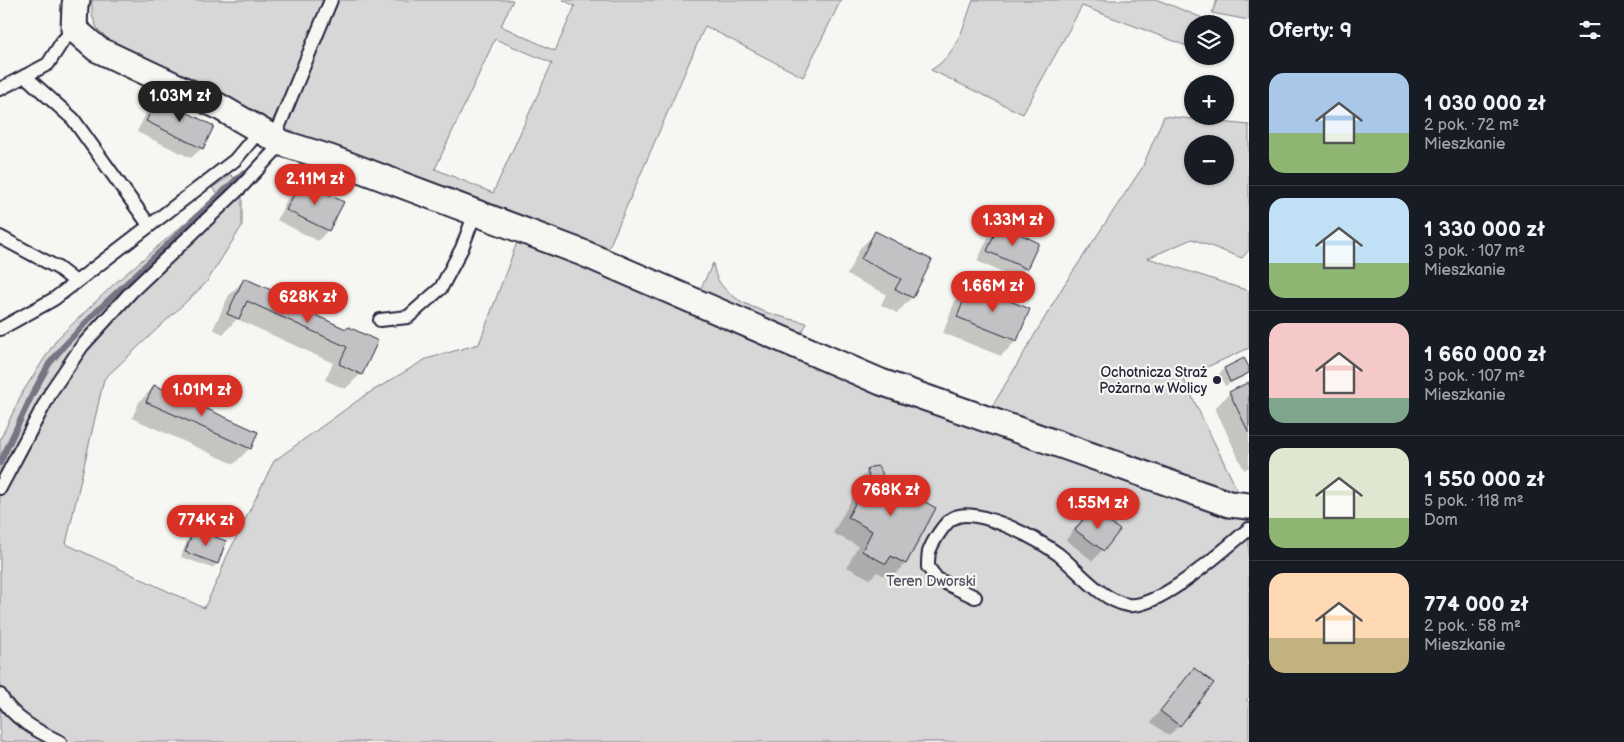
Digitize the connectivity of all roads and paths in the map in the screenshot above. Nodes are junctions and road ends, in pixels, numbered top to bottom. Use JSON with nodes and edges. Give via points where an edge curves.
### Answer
{"nodes":[{"id":1,"x":77,"y":0,"type":"edge"},
{"id":2,"x":331,"y":0,"type":"edge"},
{"id":3,"x":74,"y":29,"type":"junction"},
{"id":4,"x":25,"y":76,"type":"junction"},
{"id":5,"x":0,"y":89,"type":"edge"},
{"id":6,"x":272,"y":137,"type":"junction"},
{"id":7,"x":475,"y":212,"type":"junction"},
{"id":8,"x":149,"y":226,"type":"junction"},
{"id":9,"x":0,"y":237,"type":"edge"},
{"id":10,"x":76,"y":282,"type":"junction"},
{"id":11,"x":380,"y":320,"type":"dead end"},
{"id":12,"x":0,"y":329,"type":"edge"},
{"id":13,"x":0,"y":488,"type":"edge"},
{"id":14,"x":1249,"y":506,"type":"edge"},
{"id":15,"x":1249,"y":529,"type":"edge"},
{"id":16,"x":975,"y":597,"type":"dead end"},
{"id":17,"x":0,"y":695,"type":"edge"},
{"id":18,"x":60,"y":742,"type":"edge"}],
"edges":[{"from":1,"to":3,"type":"street"},
{"from":2,"to":6,"type":"lane"},
{"from":3,"to":4,"type":"lane","via":[[48,64]]},
{"from":3,"to":6,"type":"street","via":[[97,49],[218,106]]},
{"from":4,"to":5,"type":"lane"},
{"from":4,"to":8,"type":"lane","via":[[73,120]]},
{"from":6,"to":7,"type":"street"},
{"from":6,"to":8,"type":"lane","via":[[235,160]]},
{"from":6,"to":13,"type":"lane","via":[[242,186],[131,292],[82,346],[52,390]]},
{"from":7,"to":11,"type":"lane","via":[[462,248],[441,288],[408,317]]},
{"from":7,"to":14,"type":"street","via":[[583,253],[881,382],[1229,504]]},
{"from":8,"to":10,"type":"lane"},
{"from":9,"to":10,"type":"lane","via":[[58,268]]},
{"from":10,"to":12,"type":"lane","via":[[54,299]]},
{"from":15,"to":16,"type":"lane","via":[[1173,589],[1144,603],[1129,605],[1101,592],[1057,553],[1036,540],[993,519],[953,517],[929,552],[928,567],[937,579]]},
{"from":17,"to":18,"type":"lane","via":[[5,705],[31,727]]}]}
